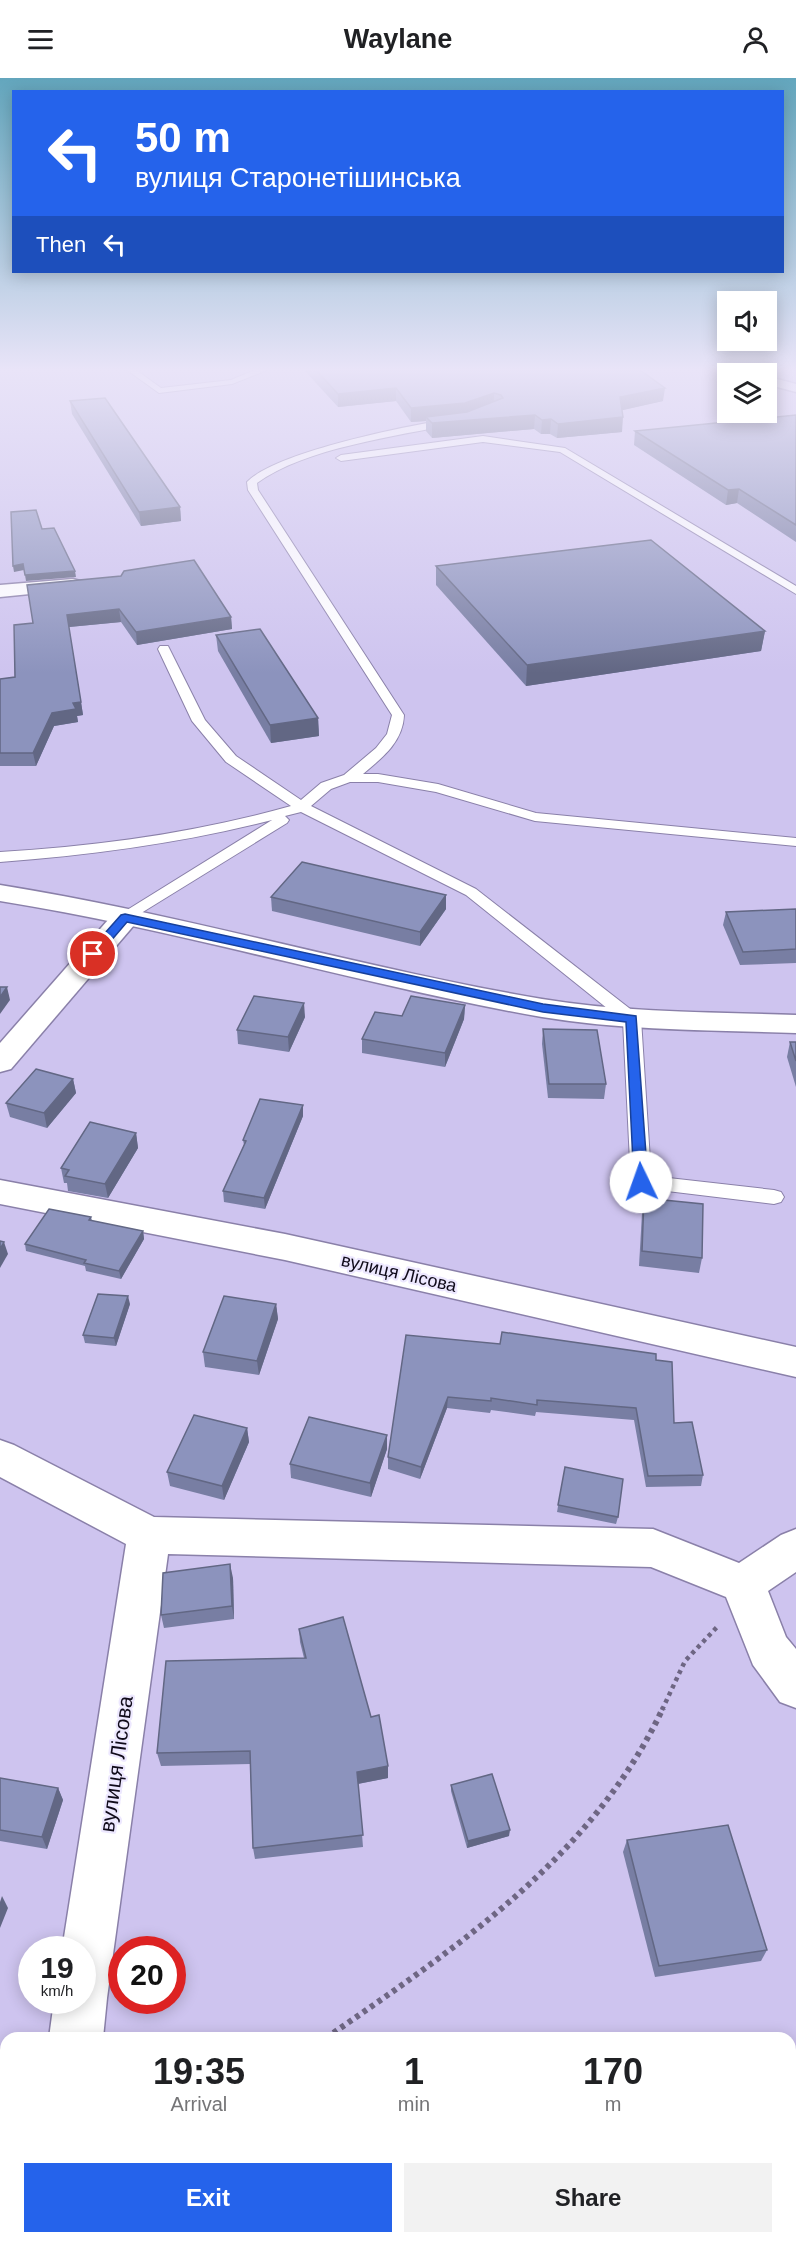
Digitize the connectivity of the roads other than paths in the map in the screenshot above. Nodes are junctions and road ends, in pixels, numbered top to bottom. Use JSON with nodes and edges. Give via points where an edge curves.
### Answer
{"nodes":[{"id":1,"x":266,"y":471,"type":"edge"},
{"id":2,"x":597,"y":471,"type":"edge"},
{"id":3,"x":92,"y":584,"type":"edge"},
{"id":4,"x":0,"y":591,"type":"edge"},
{"id":5,"x":796,"y":591,"type":"edge"},
{"id":6,"x":164,"y":649,"type":"dead end"},
{"id":7,"x":349,"y":778,"type":"junction"},
{"id":8,"x":302,"y":807,"type":"junction"},
{"id":9,"x":796,"y":842,"type":"edge"},
{"id":10,"x":0,"y":857,"type":"edge"},
{"id":11,"x":0,"y":893,"type":"edge"},
{"id":12,"x":125,"y":918,"type":"junction"},
{"id":13,"x":632,"y":1019,"type":"junction"},
{"id":14,"x":796,"y":1024,"type":"edge"},
{"id":15,"x":0,"y":1062,"type":"edge"},
{"id":16,"x":0,"y":1192,"type":"edge"},
{"id":17,"x":774,"y":1197,"type":"dead end"},
{"id":18,"x":796,"y":1362,"type":"edge"},
{"id":19,"x":0,"y":1457,"type":"edge"},
{"id":20,"x":148,"y":1535,"type":"junction"},
{"id":21,"x":796,"y":1548,"type":"edge"},
{"id":22,"x":743,"y":1584,"type":"junction"},
{"id":23,"x":796,"y":1686,"type":"edge"},
{"id":24,"x":90,"y":1936,"type":"edge"},
{"id":25,"x":79,"y":2014,"type":"edge"},
{"id":26,"x":77,"y":2032,"type":"edge"}],
"edges":[{"from":1,"to":7,"type":"lane","via":[[255,478],[253,490],[398,715],[397,728],[388,743]]},
{"from":2,"to":5,"type":"lane"},
{"from":3,"to":4,"type":"street"},
{"from":6,"to":8,"type":"lane","via":[[199,721],[231,759]]},
{"from":7,"to":8,"type":"lane","via":[[326,786]]},
{"from":7,"to":9,"type":"lane","via":[[428,786],[535,817]]},
{"from":8,"to":10,"type":"lane","via":[[230,827],[161,840]]},
{"from":8,"to":12,"type":"lane"},
{"from":8,"to":13,"type":"lane","via":[[471,892]]},
{"from":11,"to":12,"type":"street"},
{"from":12,"to":13,"type":"street","via":[[543,1008]]},
{"from":12,"to":15,"type":"street"},
{"from":13,"to":14,"type":"street"},
{"from":13,"to":17,"type":"lane","via":[[641,1182]]},
{"from":16,"to":18,"type":"street","name":"вулиця Лісова","via":[[285,1247]]},
{"from":19,"to":20,"type":"street"},
{"from":20,"to":22,"type":"street","via":[[653,1548]]},
{"from":20,"to":24,"type":"street","name":"вулиця Лісова"},
{"from":21,"to":22,"type":"street"},
{"from":22,"to":23,"type":"street","via":[[769,1650]]},
{"from":25,"to":26,"type":"street"}]}
